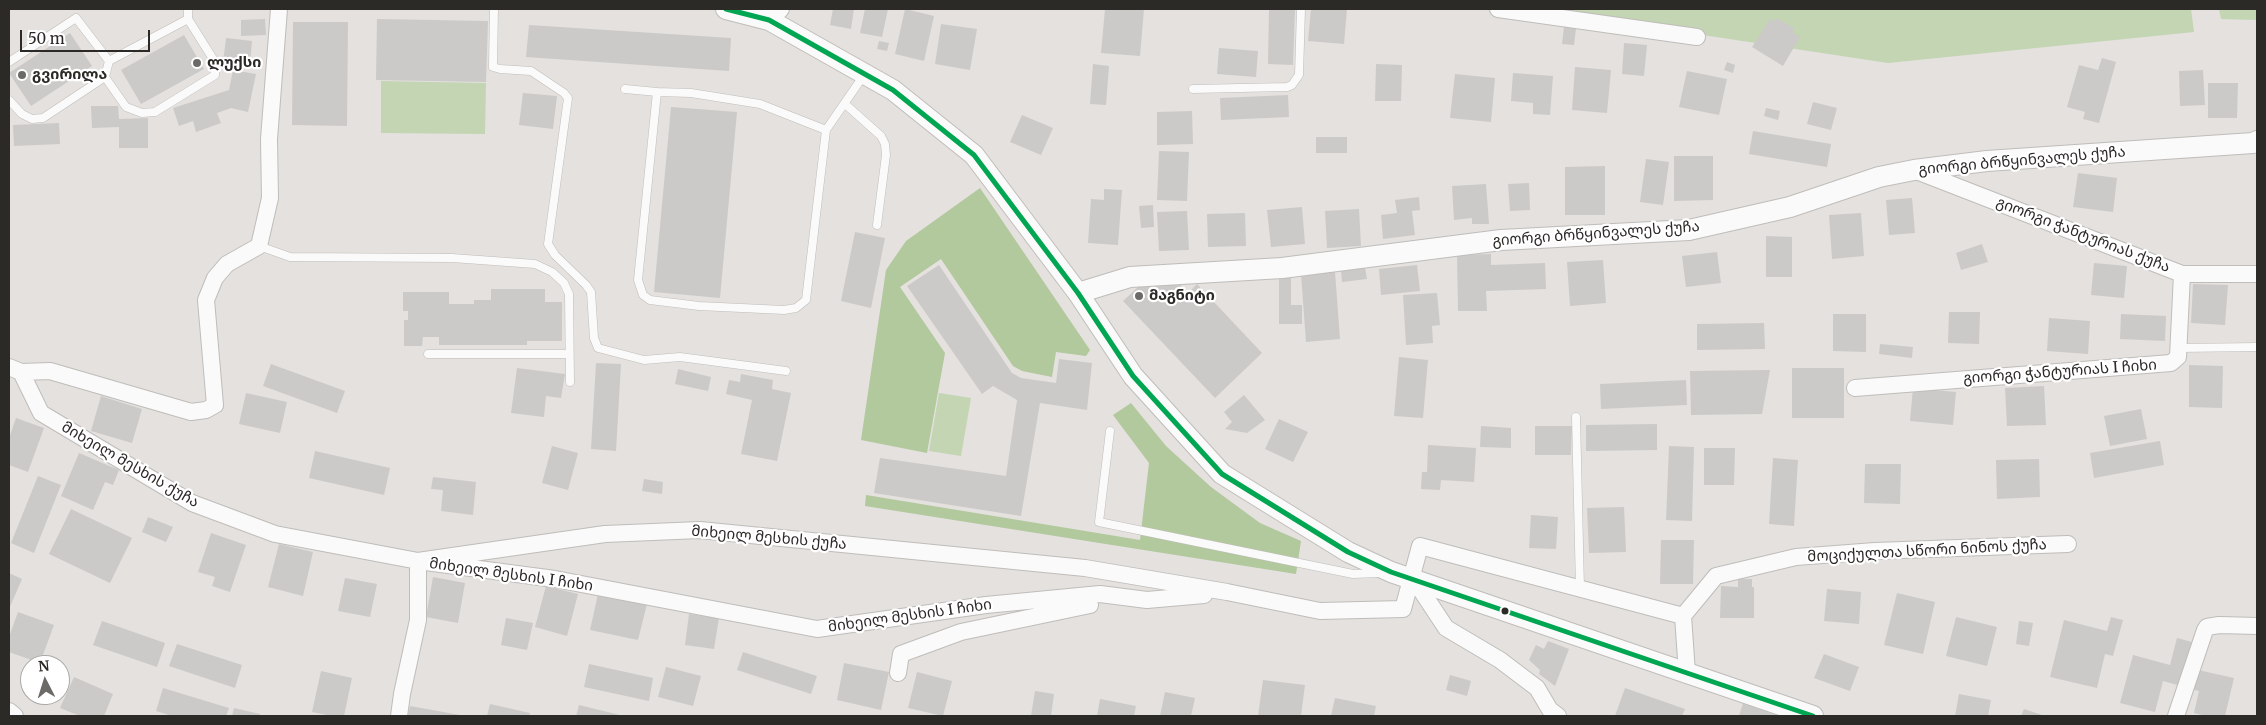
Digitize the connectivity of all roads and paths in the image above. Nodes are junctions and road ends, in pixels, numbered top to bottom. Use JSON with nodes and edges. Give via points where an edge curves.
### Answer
{"nodes":[{"id":1,"x":76,"y":9,"type":"edge"},
{"id":2,"x":188,"y":9,"type":"edge"},
{"id":3,"x":279,"y":9,"type":"edge"},
{"id":4,"x":494,"y":9,"type":"edge"},
{"id":5,"x":726,"y":9,"type":"edge"},
{"id":6,"x":1301,"y":9,"type":"edge"},
{"id":7,"x":1498,"y":9,"type":"edge"},
{"id":8,"x":775,"y":14,"type":"edge"},
{"id":9,"x":76,"y":18,"type":"junction"},
{"id":10,"x":188,"y":19,"type":"junction"},
{"id":11,"x":1697,"y":37,"type":"dead end"},
{"id":12,"x":109,"y":61,"type":"junction"},
{"id":13,"x":9,"y":62,"type":"edge"},
{"id":14,"x":864,"y":74,"type":"junction"},
{"id":15,"x":105,"y":77,"type":"junction"},
{"id":16,"x":625,"y":88,"type":"dead end"},
{"id":17,"x":1193,"y":89,"type":"dead end"},
{"id":18,"x":657,"y":92,"type":"junction"},
{"id":19,"x":9,"y":100,"type":"edge"},
{"id":20,"x":845,"y":104,"type":"junction"},
{"id":21,"x":826,"y":130,"type":"junction"},
{"id":22,"x":2257,"y":141,"type":"edge"},
{"id":23,"x":1914,"y":170,"type":"junction"},
{"id":24,"x":877,"y":225,"type":"dead end"},
{"id":25,"x":259,"y":246,"type":"junction"},
{"id":26,"x":2182,"y":274,"type":"junction"},
{"id":27,"x":2257,"y":274,"type":"edge"},
{"id":28,"x":1078,"y":293,"type":"junction"},
{"id":29,"x":2257,"y":347,"type":"edge"},
{"id":30,"x":2178,"y":348,"type":"junction"},
{"id":31,"x":428,"y":354,"type":"dead end"},
{"id":32,"x":569,"y":354,"type":"junction"},
{"id":33,"x":15,"y":370,"type":"edge"},
{"id":34,"x":786,"y":372,"type":"dead end"},
{"id":35,"x":570,"y":382,"type":"dead end"},
{"id":36,"x":1855,"y":388,"type":"dead end"},
{"id":37,"x":1576,"y":417,"type":"dead end"},
{"id":38,"x":1110,"y":431,"type":"dead end"},
{"id":39,"x":2068,"y":544,"type":"dead end"},
{"id":40,"x":418,"y":561,"type":"junction"},
{"id":41,"x":1391,"y":572,"type":"junction"},
{"id":42,"x":1412,"y":578,"type":"junction"},
{"id":43,"x":1580,"y":590,"type":"junction"},
{"id":44,"x":1227,"y":592,"type":"junction"},
{"id":45,"x":1146,"y":600,"type":"junction"},
{"id":46,"x":1683,"y":616,"type":"junction"},
{"id":47,"x":2257,"y":626,"type":"edge"},
{"id":48,"x":898,"y":673,"type":"dead end"},
{"id":49,"x":1687,"y":673,"type":"junction"},
{"id":50,"x":9,"y":711,"type":"edge"},
{"id":51,"x":15,"y":716,"type":"edge"},
{"id":52,"x":399,"y":716,"type":"edge"},
{"id":53,"x":1558,"y":716,"type":"edge"},
{"id":54,"x":1813,"y":716,"type":"edge"},
{"id":55,"x":2176,"y":716,"type":"edge"}],
"edges":[{"from":1,"to":9,"type":"lane"},
{"from":2,"to":10,"type":"lane"},
{"from":3,"to":25,"type":"street","via":[[269,139],[270,198]]},
{"from":4,"to":34,"type":"lane","via":[[493,66],[531,70],[568,98],[548,244],[555,256],[591,292],[594,338],[598,348],[644,360],[680,357]]},
{"from":5,"to":8,"type":"street"},
{"from":6,"to":17,"type":"lane","via":[[1299,75],[1292,85]]},
{"from":7,"to":11,"type":"street"},
{"from":8,"to":14,"type":"street"},
{"from":9,"to":12,"type":"lane"},
{"from":9,"to":13,"type":"lane"},
{"from":10,"to":12,"type":"lane"},
{"from":10,"to":15,"type":"lane","via":[[215,62],[215,76],[155,112],[142,113],[126,107]]},
{"from":12,"to":15,"type":"lane"},
{"from":14,"to":20,"type":"lane"},
{"from":14,"to":28,"type":"street","via":[[893,90],[974,155]]},
{"from":15,"to":19,"type":"lane","via":[[43,118],[32,119],[22,114]]},
{"from":16,"to":18,"type":"lane"},
{"from":18,"to":21,"type":"lane","via":[[691,93],[760,104]]},
{"from":18,"to":21,"type":"lane","via":[[638,280],[643,295],[650,300],[784,310],[796,308],[806,300]]},
{"from":20,"to":21,"type":"lane"},
{"from":20,"to":24,"type":"lane","via":[[881,136],[885,144]]},
{"from":22,"to":23,"type":"street","name":"გიორგი ბრწყინვალეს ქუჩა","via":[[1987,161]]},
{"from":23,"to":26,"type":"street","name":"გიორგი ჭანტურიას ქუჩა"},
{"from":23,"to":28,"type":"street","name":"გიორგი ბრწყინვალეს ქუჩა","via":[[1790,207],[1689,230],[1501,240],[1282,268],[1130,277]]},
{"from":25,"to":32,"type":"lane","via":[[290,257],[452,258],[535,264],[552,272],[564,283],[569,294]]},
{"from":25,"to":33,"type":"street","via":[[227,264],[215,278],[206,300],[215,404],[206,410],[191,412],[50,371]]},
{"from":26,"to":27,"type":"street","name":"გიორგი ჭანტურიას ქუჩა"},
{"from":26,"to":30,"type":"street"},
{"from":28,"to":41,"type":"street","via":[[1133,376],[1222,474],[1348,552]]},
{"from":29,"to":30,"type":"lane"},
{"from":30,"to":36,"type":"street","name":"გიორგი ჭანტურიას I ჩიხი","via":[[2178,357],[2171,364]]},
{"from":31,"to":32,"type":"lane"},
{"from":32,"to":35,"type":"lane"},
{"from":33,"to":40,"type":"street","name":"მიხეილ მესხის ქუჩა","via":[[41,413],[192,503],[275,534]]},
{"from":37,"to":43,"type":"lane"},
{"from":38,"to":41,"type":"lane","via":[[1100,522],[1353,574]]},
{"from":39,"to":46,"type":"street","name":"მოციქულთა სწორი ნინოს ქუჩა","via":[[1875,550],[1796,558],[1716,576]]},
{"from":40,"to":44,"type":"street","name":"მიხეილ მესხის ქუჩა","via":[[605,534],[700,530],[1084,568]]},
{"from":40,"to":45,"type":"street","name":"მიხეილ მესხის I ჩიხი","via":[[555,579],[817,629],[986,605],[1100,594]]},
{"from":40,"to":52,"type":"street","via":[[418,620]]},
{"from":41,"to":42,"type":"street"},
{"from":42,"to":43,"type":"street","via":[[1420,546]]},
{"from":42,"to":44,"type":"street","name":"მიხეილ მესხის ქუჩა","via":[[1403,609],[1320,611]]},
{"from":42,"to":49,"type":"street"},
{"from":42,"to":53,"type":"street","via":[[1446,628],[1500,660],[1537,688],[1550,710]]},
{"from":43,"to":46,"type":"street"},
{"from":44,"to":45,"type":"street","name":"მიხეილ მესხის I ჩიხი"},
{"from":45,"to":48,"type":"street","via":[[1078,606],[961,632],[901,654]]},
{"from":46,"to":49,"type":"street"},
{"from":47,"to":55,"type":"street","via":[[2219,625],[2205,630]]},
{"from":49,"to":54,"type":"street"},
{"from":50,"to":51,"type":"street"}]}
